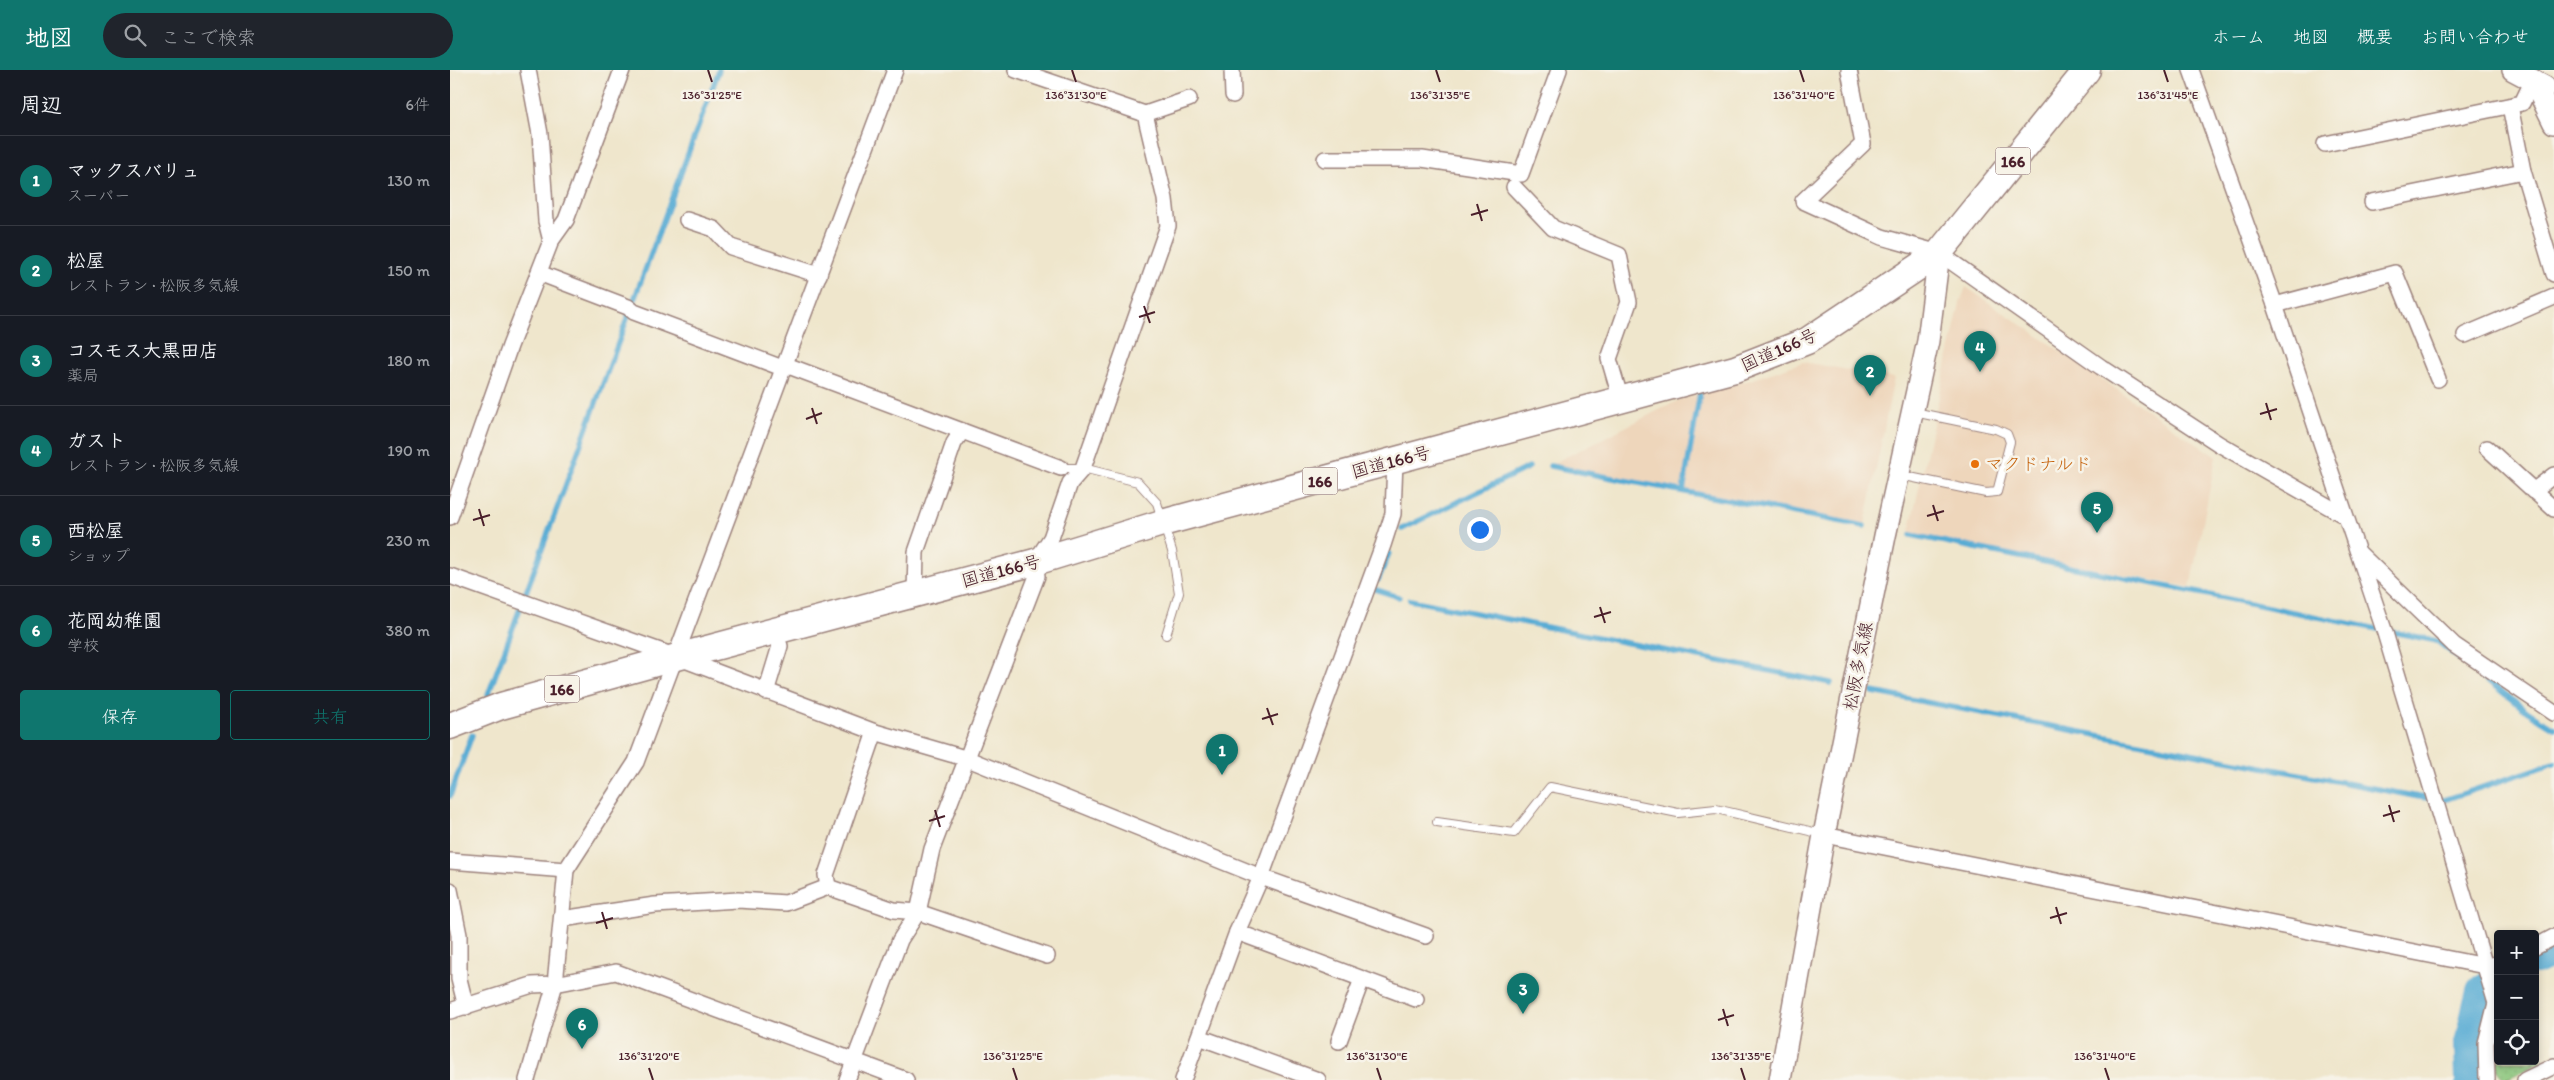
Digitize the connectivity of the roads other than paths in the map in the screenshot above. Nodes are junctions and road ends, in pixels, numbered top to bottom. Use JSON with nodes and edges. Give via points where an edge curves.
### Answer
{"nodes":[{"id":1,"x":528,"y":70,"type":"edge"},
{"id":2,"x":622,"y":70,"type":"edge"},
{"id":3,"x":895,"y":70,"type":"edge"},
{"id":4,"x":1016,"y":70,"type":"edge"},
{"id":5,"x":1232,"y":70,"type":"edge"},
{"id":6,"x":1558,"y":70,"type":"edge"},
{"id":7,"x":1849,"y":70,"type":"edge"},
{"id":8,"x":2086,"y":70,"type":"edge"},
{"id":9,"x":2191,"y":70,"type":"edge"},
{"id":10,"x":2513,"y":70,"type":"edge"},
{"id":11,"x":2530,"y":75,"type":"edge"},
{"id":12,"x":2554,"y":91,"type":"edge"},
{"id":13,"x":1233,"y":95,"type":"dead end"},
{"id":14,"x":1189,"y":99,"type":"dead end"},
{"id":15,"x":2510,"y":106,"type":"junction"},
{"id":16,"x":1145,"y":114,"type":"junction"},
{"id":17,"x":2554,"y":123,"type":"edge"},
{"id":18,"x":2325,"y":144,"type":"dead end"},
{"id":19,"x":1325,"y":159,"type":"dead end"},
{"id":20,"x":2523,"y":171,"type":"junction"},
{"id":21,"x":1514,"y":187,"type":"dead end"},
{"id":22,"x":2372,"y":202,"type":"dead end"},
{"id":23,"x":687,"y":220,"type":"dead end"},
{"id":24,"x":551,"y":241,"type":"junction"},
{"id":25,"x":1939,"y":253,"type":"junction"},
{"id":26,"x":539,"y":273,"type":"junction"},
{"id":27,"x":2554,"y":274,"type":"edge"},
{"id":28,"x":819,"y":275,"type":"junction"},
{"id":29,"x":2554,"y":297,"type":"edge"},
{"id":30,"x":2275,"y":305,"type":"junction"},
{"id":31,"x":2465,"y":335,"type":"dead end"},
{"id":32,"x":785,"y":367,"type":"junction"},
{"id":33,"x":2438,"y":379,"type":"dead end"},
{"id":34,"x":1621,"y":400,"type":"junction"},
{"id":35,"x":1912,"y":412,"type":"junction"},
{"id":36,"x":962,"y":431,"type":"junction"},
{"id":37,"x":2487,"y":448,"type":"dead end"},
{"id":38,"x":1395,"y":461,"type":"junction"},
{"id":39,"x":1061,"y":468,"type":"joint"},
{"id":40,"x":1083,"y":468,"type":"junction"},
{"id":41,"x":1898,"y":474,"type":"junction"},
{"id":42,"x":2554,"y":475,"type":"edge"},
{"id":43,"x":2533,"y":492,"type":"junction"},
{"id":44,"x":2554,"y":509,"type":"edge"},
{"id":45,"x":2345,"y":516,"type":"junction"},
{"id":46,"x":450,"y":517,"type":"edge"},
{"id":47,"x":1162,"y":523,"type":"junction"},
{"id":48,"x":2357,"y":550,"type":"junction"},
{"id":49,"x":1035,"y":562,"type":"junction"},
{"id":50,"x":450,"y":576,"type":"edge"},
{"id":51,"x":915,"y":594,"type":"junction"},
{"id":52,"x":775,"y":631,"type":"junction"},
{"id":53,"x":1166,"y":635,"type":"dead end"},
{"id":54,"x":677,"y":657,"type":"junction"},
{"id":55,"x":766,"y":692,"type":"junction"},
{"id":56,"x":2554,"y":713,"type":"edge"},
{"id":57,"x":450,"y":726,"type":"edge"},
{"id":58,"x":875,"y":732,"type":"junction"},
{"id":59,"x":968,"y":759,"type":"junction"},
{"id":60,"x":1437,"y":822,"type":"dead end"},
{"id":61,"x":1824,"y":835,"type":"junction"},
{"id":62,"x":450,"y":861,"type":"edge"},
{"id":63,"x":566,"y":870,"type":"junction"},
{"id":64,"x":1262,"y":877,"type":"junction"},
{"id":65,"x":828,"y":887,"type":"junction"},
{"id":66,"x":450,"y":890,"type":"edge"},
{"id":67,"x":918,"y":912,"type":"junction"},
{"id":68,"x":562,"y":919,"type":"junction"},
{"id":69,"x":1237,"y":932,"type":"junction"},
{"id":70,"x":1426,"y":936,"type":"dead end"},
{"id":71,"x":2554,"y":937,"type":"edge"},
{"id":72,"x":2539,"y":944,"type":"edge"},
{"id":73,"x":1047,"y":956,"type":"dead end"},
{"id":74,"x":2489,"y":966,"type":"edge"},
{"id":75,"x":1362,"y":979,"type":"junction"},
{"id":76,"x":555,"y":984,"type":"junction"},
{"id":77,"x":1416,"y":999,"type":"dead end"},
{"id":78,"x":466,"y":1007,"type":"junction"},
{"id":79,"x":450,"y":1011,"type":"edge"},
{"id":80,"x":1199,"y":1037,"type":"junction"},
{"id":81,"x":1339,"y":1041,"type":"dead end"},
{"id":82,"x":854,"y":1061,"type":"junction"},
{"id":83,"x":2554,"y":1066,"type":"edge"},
{"id":84,"x":527,"y":1080,"type":"edge"},
{"id":85,"x":846,"y":1080,"type":"edge"},
{"id":86,"x":906,"y":1080,"type":"edge"},
{"id":87,"x":1183,"y":1080,"type":"edge"},
{"id":88,"x":1318,"y":1080,"type":"edge"},
{"id":89,"x":1780,"y":1080,"type":"edge"},
{"id":90,"x":2487,"y":1080,"type":"edge"},
{"id":91,"x":2525,"y":1080,"type":"edge"}],
"edges":[{"from":1,"to":24,"type":"street","via":[[540,134],[546,221]]},
{"from":2,"to":24,"type":"street","via":[[566,220]]},
{"from":3,"to":28,"type":"street"},
{"from":4,"to":16,"type":"street"},
{"from":5,"to":13,"type":"street"},
{"from":6,"to":19,"type":"street","via":[[1521,174],[1422,159]]},
{"from":7,"to":25,"type":"street","via":[[1864,144],[1803,201],[1882,237]]},
{"from":8,"to":25,"type":"highway","name":"国道166号","number":"166"},
{"from":9,"to":30,"type":"street"},
{"from":10,"to":11,"type":"main road"},
{"from":11,"to":12,"type":"main road"},
{"from":11,"to":15,"type":"street","via":[[2522,103]]},
{"from":11,"to":17,"type":"main road"},
{"from":14,"to":16,"type":"street"},
{"from":15,"to":18,"type":"street"},
{"from":15,"to":20,"type":"street"},
{"from":16,"to":40,"type":"street","via":[[1168,226]]},
{"from":20,"to":22,"type":"street"},
{"from":20,"to":27,"type":"street"},
{"from":21,"to":34,"type":"street","via":[[1553,228],[1618,255],[1629,302],[1609,359]]},
{"from":23,"to":28,"type":"street","via":[[714,229],[731,247]]},
{"from":24,"to":26,"type":"street"},
{"from":25,"to":34,"type":"highway","name":"国道166号","number":"166","via":[[1807,342],[1735,369]]},
{"from":25,"to":35,"type":"main road","name":"松阪多気線","via":[[1928,341]]},
{"from":25,"to":45,"type":"street","via":[[2101,367],[2219,444]]},
{"from":26,"to":32,"type":"street"},
{"from":26,"to":46,"type":"street"},
{"from":28,"to":32,"type":"street"},
{"from":29,"to":31,"type":"street"},
{"from":30,"to":33,"type":"street","via":[[2395,273]]},
{"from":30,"to":45,"type":"street"},
{"from":32,"to":36,"type":"street"},
{"from":32,"to":54,"type":"street"},
{"from":34,"to":38,"type":"highway","name":"国道166号","number":"166"},
{"from":35,"to":41,"type":"main road","name":"松阪多気線"},
{"from":35,"to":41,"type":"lane","via":[[1996,429],[2007,434],[2010,442],[1997,492],[1986,493]]},
{"from":36,"to":39,"type":"street"},
{"from":36,"to":51,"type":"street","via":[[954,443],[916,552]]},
{"from":37,"to":43,"type":"street"},
{"from":38,"to":47,"type":"highway","name":"国道166号","number":"166"},
{"from":38,"to":64,"type":"street","via":[[1393,514]]},
{"from":39,"to":40,"type":"lane"},
{"from":40,"to":47,"type":"lane","via":[[1138,482],[1157,503]]},
{"from":40,"to":49,"type":"street","via":[[1070,484],[1051,538]]},
{"from":41,"to":61,"type":"main road","name":"松阪多気線"},
{"from":42,"to":43,"type":"street"},
{"from":43,"to":44,"type":"street"},
{"from":45,"to":48,"type":"street"},
{"from":47,"to":49,"type":"highway","name":"国道166号","number":"166"},
{"from":47,"to":53,"type":"lane","via":[[1172,551],[1179,593]]},
{"from":48,"to":56,"type":"street","via":[[2454,645]]},
{"from":48,"to":74,"type":"street"},
{"from":49,"to":51,"type":"highway","name":"国道166号","number":"166"},
{"from":49,"to":59,"type":"street","via":[[1037,576]]},
{"from":50,"to":54,"type":"street"},
{"from":51,"to":52,"type":"highway","name":"国道166号","number":"166"},
{"from":52,"to":54,"type":"highway","name":"国道166号","number":"166"},
{"from":52,"to":55,"type":"street","via":[[780,646]]},
{"from":54,"to":55,"type":"street"},
{"from":54,"to":57,"type":"highway","name":"国道166号","number":"166","via":[[501,706]]},
{"from":54,"to":63,"type":"street","via":[[636,762]]},
{"from":55,"to":58,"type":"street"},
{"from":58,"to":59,"type":"street"},
{"from":58,"to":65,"type":"street","via":[[826,875]]},
{"from":59,"to":64,"type":"street"},
{"from":59,"to":67,"type":"street","via":[[932,849]]},
{"from":60,"to":61,"type":"lane","via":[[1514,833],[1550,787],[1678,813],[1716,809]]},
{"from":61,"to":74,"type":"street"},
{"from":61,"to":89,"type":"main road","name":"松阪多気線"},
{"from":62,"to":63,"type":"street"},
{"from":63,"to":68,"type":"street"},
{"from":64,"to":69,"type":"street"},
{"from":64,"to":70,"type":"street"},
{"from":65,"to":67,"type":"street","via":[[894,910]]},
{"from":65,"to":68,"type":"street","via":[[786,903],[738,900],[655,905]]},
{"from":66,"to":78,"type":"street","via":[[459,935],[460,979]]},
{"from":67,"to":73,"type":"street"},
{"from":67,"to":82,"type":"street","via":[[900,940]]},
{"from":68,"to":76,"type":"street"},
{"from":69,"to":75,"type":"street"},
{"from":69,"to":80,"type":"street"},
{"from":71,"to":72,"type":"street"},
{"from":74,"to":90,"type":"street","via":[[2496,1003],[2486,1043]]},
{"from":75,"to":77,"type":"street"},
{"from":75,"to":81,"type":"street"},
{"from":76,"to":78,"type":"street","via":[[532,985]]},
{"from":76,"to":82,"type":"street","via":[[616,972]]},
{"from":76,"to":84,"type":"street"},
{"from":78,"to":79,"type":"street"},
{"from":80,"to":87,"type":"street"},
{"from":80,"to":88,"type":"street"},
{"from":82,"to":85,"type":"street"},
{"from":82,"to":86,"type":"street"},
{"from":83,"to":91,"type":"street"}]}
